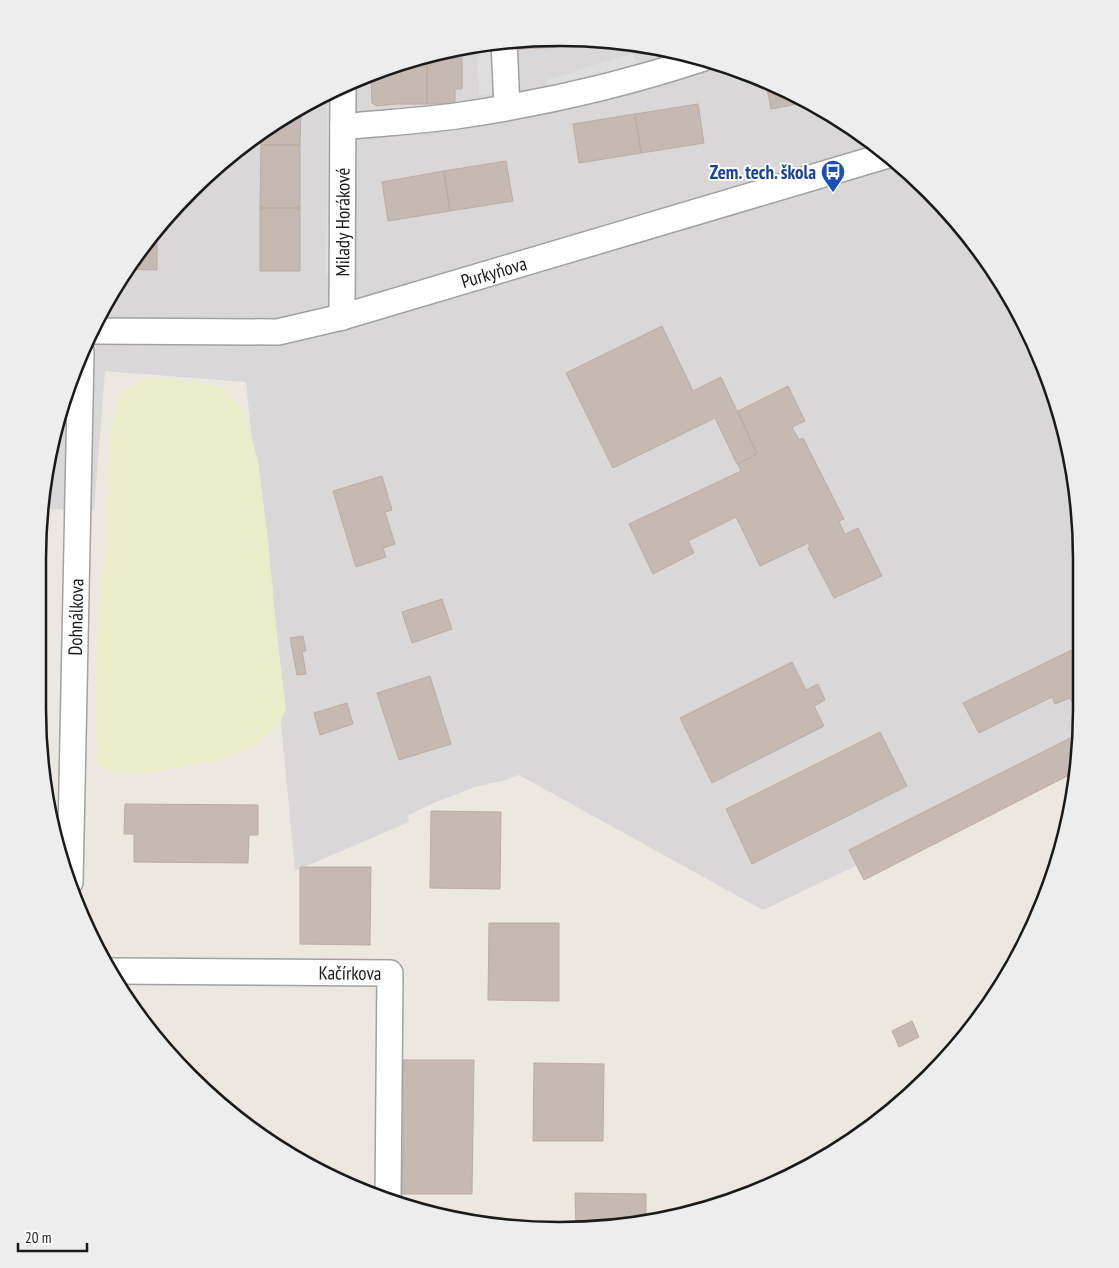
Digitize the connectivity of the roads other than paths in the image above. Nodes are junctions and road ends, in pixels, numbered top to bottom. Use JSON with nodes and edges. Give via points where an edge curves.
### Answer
{"nodes":[{"id":1,"x":504,"y":50,"type":"edge"},
{"id":2,"x":664,"y":60,"type":"edge"},
{"id":3,"x":343,"y":94,"type":"edge"},
{"id":4,"x":507,"y":107,"type":"junction"},
{"id":5,"x":343,"y":127,"type":"junction"},
{"id":6,"x":880,"y":158,"type":"edge"},
{"id":7,"x":342,"y":317,"type":"junction"},
{"id":8,"x":100,"y":330,"type":"edge"},
{"id":9,"x":81,"y":375,"type":"edge"},
{"id":10,"x":70,"y":864,"type":"edge"},
{"id":11,"x":119,"y":971,"type":"edge"},
{"id":12,"x":388,"y":1192,"type":"edge"}],
"edges":[{"from":1,"to":4,"type":"street"},
{"from":2,"to":4,"type":"street","via":[[549,100]]},
{"from":3,"to":5,"type":"street","name":"Milady Horákové"},
{"from":4,"to":5,"type":"street","via":[[456,116]]},
{"from":5,"to":7,"type":"street","name":"Milady Horákové"},
{"from":6,"to":7,"type":"street","name":"Purkyňova"},
{"from":7,"to":8,"type":"street","name":"Purkyňova","via":[[278,332]]},
{"from":9,"to":10,"type":"street","name":"Dohnálkova"},
{"from":11,"to":12,"type":"street","name":"Kačírkova","via":[[390,973]]}]}
